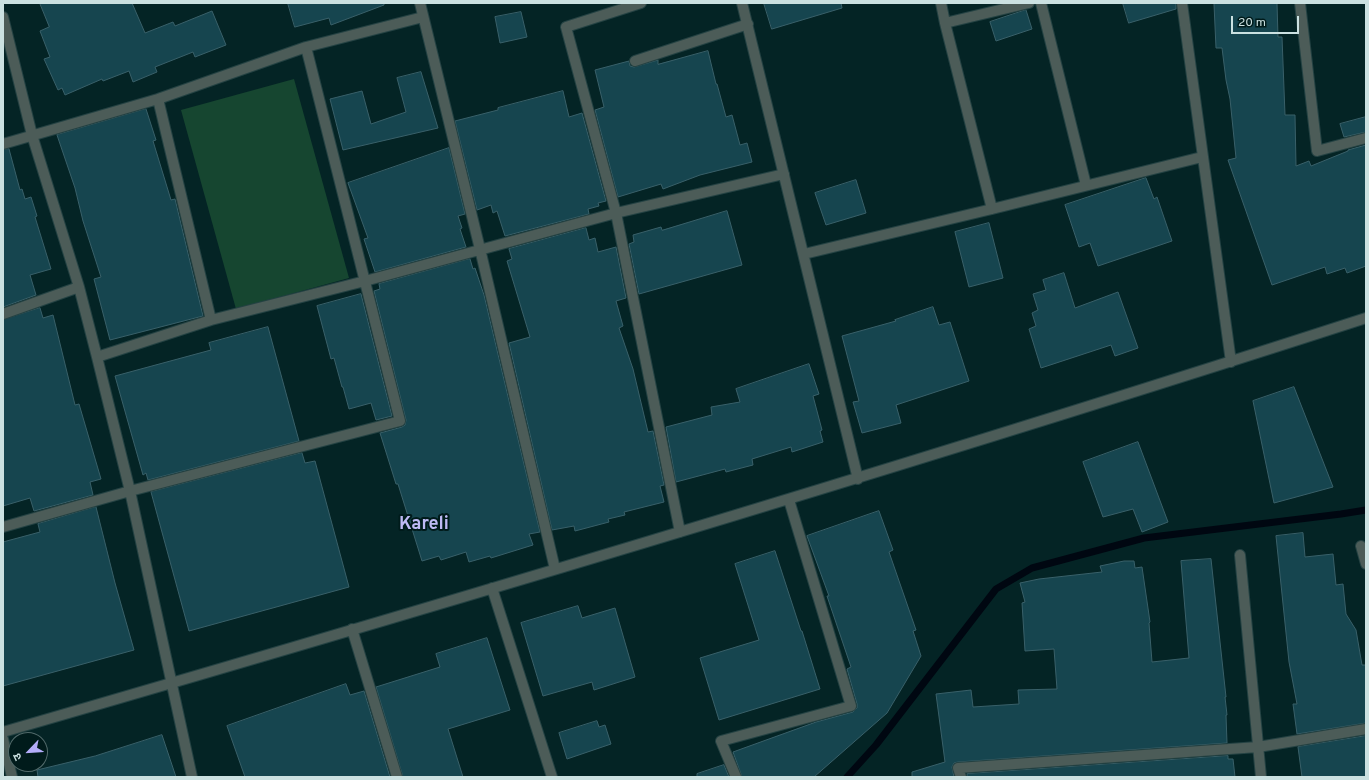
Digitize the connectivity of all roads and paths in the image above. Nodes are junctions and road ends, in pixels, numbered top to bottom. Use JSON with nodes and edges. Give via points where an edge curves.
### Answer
{"nodes":[{"id":1,"x":420,"y":3,"type":"edge"},
{"id":2,"x":641,"y":3,"type":"edge"},
{"id":3,"x":742,"y":3,"type":"edge"},
{"id":4,"x":941,"y":3,"type":"edge"},
{"id":5,"x":1029,"y":3,"type":"edge"},
{"id":6,"x":1041,"y":3,"type":"edge"},
{"id":7,"x":1182,"y":3,"type":"edge"},
{"id":8,"x":1300,"y":3,"type":"edge"},
{"id":9,"x":3,"y":17,"type":"edge"},
{"id":10,"x":423,"y":17,"type":"junction"},
{"id":11,"x":945,"y":23,"type":"junction"},
{"id":12,"x":748,"y":24,"type":"junction"},
{"id":13,"x":306,"y":47,"type":"junction"},
{"id":14,"x":7,"y":51,"type":"edge"},
{"id":15,"x":635,"y":61,"type":"dead end"},
{"id":16,"x":158,"y":99,"type":"junction"},
{"id":17,"x":32,"y":135,"type":"junction"},
{"id":18,"x":1366,"y":138,"type":"edge"},
{"id":19,"x":3,"y":144,"type":"edge"},
{"id":20,"x":1202,"y":157,"type":"junction"},
{"id":21,"x":784,"y":174,"type":"junction"},
{"id":22,"x":1086,"y":186,"type":"junction"},
{"id":23,"x":992,"y":209,"type":"junction"},
{"id":24,"x":616,"y":213,"type":"junction"},
{"id":25,"x":480,"y":249,"type":"junction"},
{"id":26,"x":804,"y":254,"type":"junction"},
{"id":27,"x":365,"y":281,"type":"junction"},
{"id":28,"x":79,"y":287,"type":"junction"},
{"id":29,"x":3,"y":314,"type":"edge"},
{"id":30,"x":1366,"y":318,"type":"edge"},
{"id":31,"x":211,"y":320,"type":"junction"},
{"id":32,"x":97,"y":357,"type":"junction"},
{"id":33,"x":1231,"y":362,"type":"junction"},
{"id":34,"x":858,"y":479,"type":"junction"},
{"id":35,"x":130,"y":491,"type":"junction"},
{"id":36,"x":789,"y":500,"type":"junction"},
{"id":37,"x":3,"y":527,"type":"edge"},
{"id":38,"x":680,"y":532,"type":"junction"},
{"id":39,"x":1361,"y":546,"type":"dead end"},
{"id":40,"x":1240,"y":555,"type":"dead end"},
{"id":41,"x":1366,"y":564,"type":"edge"},
{"id":42,"x":555,"y":569,"type":"junction"},
{"id":43,"x":492,"y":588,"type":"junction"},
{"id":44,"x":352,"y":629,"type":"junction"},
{"id":45,"x":171,"y":684,"type":"junction"},
{"id":46,"x":1366,"y":730,"type":"edge"},
{"id":47,"x":3,"y":732,"type":"edge"},
{"id":48,"x":3,"y":739,"type":"edge"},
{"id":49,"x":1258,"y":747,"type":"junction"},
{"id":50,"x":12,"y":777,"type":"edge"},
{"id":51,"x":192,"y":777,"type":"edge"},
{"id":52,"x":398,"y":777,"type":"edge"},
{"id":53,"x":552,"y":777,"type":"edge"},
{"id":54,"x":736,"y":777,"type":"edge"},
{"id":55,"x":961,"y":777,"type":"edge"},
{"id":56,"x":1261,"y":777,"type":"edge"}],
"edges":[{"from":1,"to":10,"type":"street"},
{"from":2,"to":24,"type":"street","via":[[566,27]]},
{"from":3,"to":12,"type":"street"},
{"from":4,"to":11,"type":"street"},
{"from":5,"to":11,"type":"street"},
{"from":6,"to":22,"type":"street"},
{"from":7,"to":20,"type":"street"},
{"from":8,"to":18,"type":"street","via":[[1317,151]]},
{"from":9,"to":14,"type":"street"},
{"from":10,"to":13,"type":"street"},
{"from":10,"to":25,"type":"street"},
{"from":11,"to":23,"type":"street"},
{"from":12,"to":15,"type":"street"},
{"from":12,"to":21,"type":"street"},
{"from":13,"to":16,"type":"street"},
{"from":13,"to":27,"type":"street"},
{"from":14,"to":17,"type":"street"},
{"from":16,"to":17,"type":"street"},
{"from":16,"to":31,"type":"street"},
{"from":17,"to":19,"type":"street"},
{"from":17,"to":28,"type":"street"},
{"from":20,"to":22,"type":"street"},
{"from":20,"to":33,"type":"street"},
{"from":21,"to":24,"type":"street"},
{"from":21,"to":26,"type":"street"},
{"from":22,"to":23,"type":"street"},
{"from":23,"to":26,"type":"street"},
{"from":24,"to":25,"type":"street"},
{"from":24,"to":38,"type":"street"},
{"from":25,"to":27,"type":"street"},
{"from":25,"to":42,"type":"street"},
{"from":26,"to":34,"type":"street"},
{"from":27,"to":31,"type":"street"},
{"from":27,"to":35,"type":"street","via":[[400,421]]},
{"from":28,"to":29,"type":"street"},
{"from":28,"to":32,"type":"street"},
{"from":30,"to":33,"type":"street"},
{"from":31,"to":32,"type":"street"},
{"from":32,"to":35,"type":"street"},
{"from":33,"to":34,"type":"street"},
{"from":34,"to":36,"type":"street"},
{"from":35,"to":37,"type":"street"},
{"from":35,"to":45,"type":"street"},
{"from":36,"to":38,"type":"street"},
{"from":36,"to":54,"type":"street","via":[[851,706],[721,741]]},
{"from":38,"to":42,"type":"street"},
{"from":39,"to":41,"type":"street"},
{"from":40,"to":49,"type":"street"},
{"from":42,"to":43,"type":"street"},
{"from":43,"to":44,"type":"street"},
{"from":43,"to":53,"type":"street"},
{"from":44,"to":45,"type":"street"},
{"from":44,"to":52,"type":"street"},
{"from":45,"to":47,"type":"street"},
{"from":45,"to":51,"type":"street"},
{"from":46,"to":49,"type":"street"},
{"from":48,"to":50,"type":"street"},
{"from":49,"to":55,"type":"street","via":[[958,768]]},
{"from":49,"to":56,"type":"street"}]}
